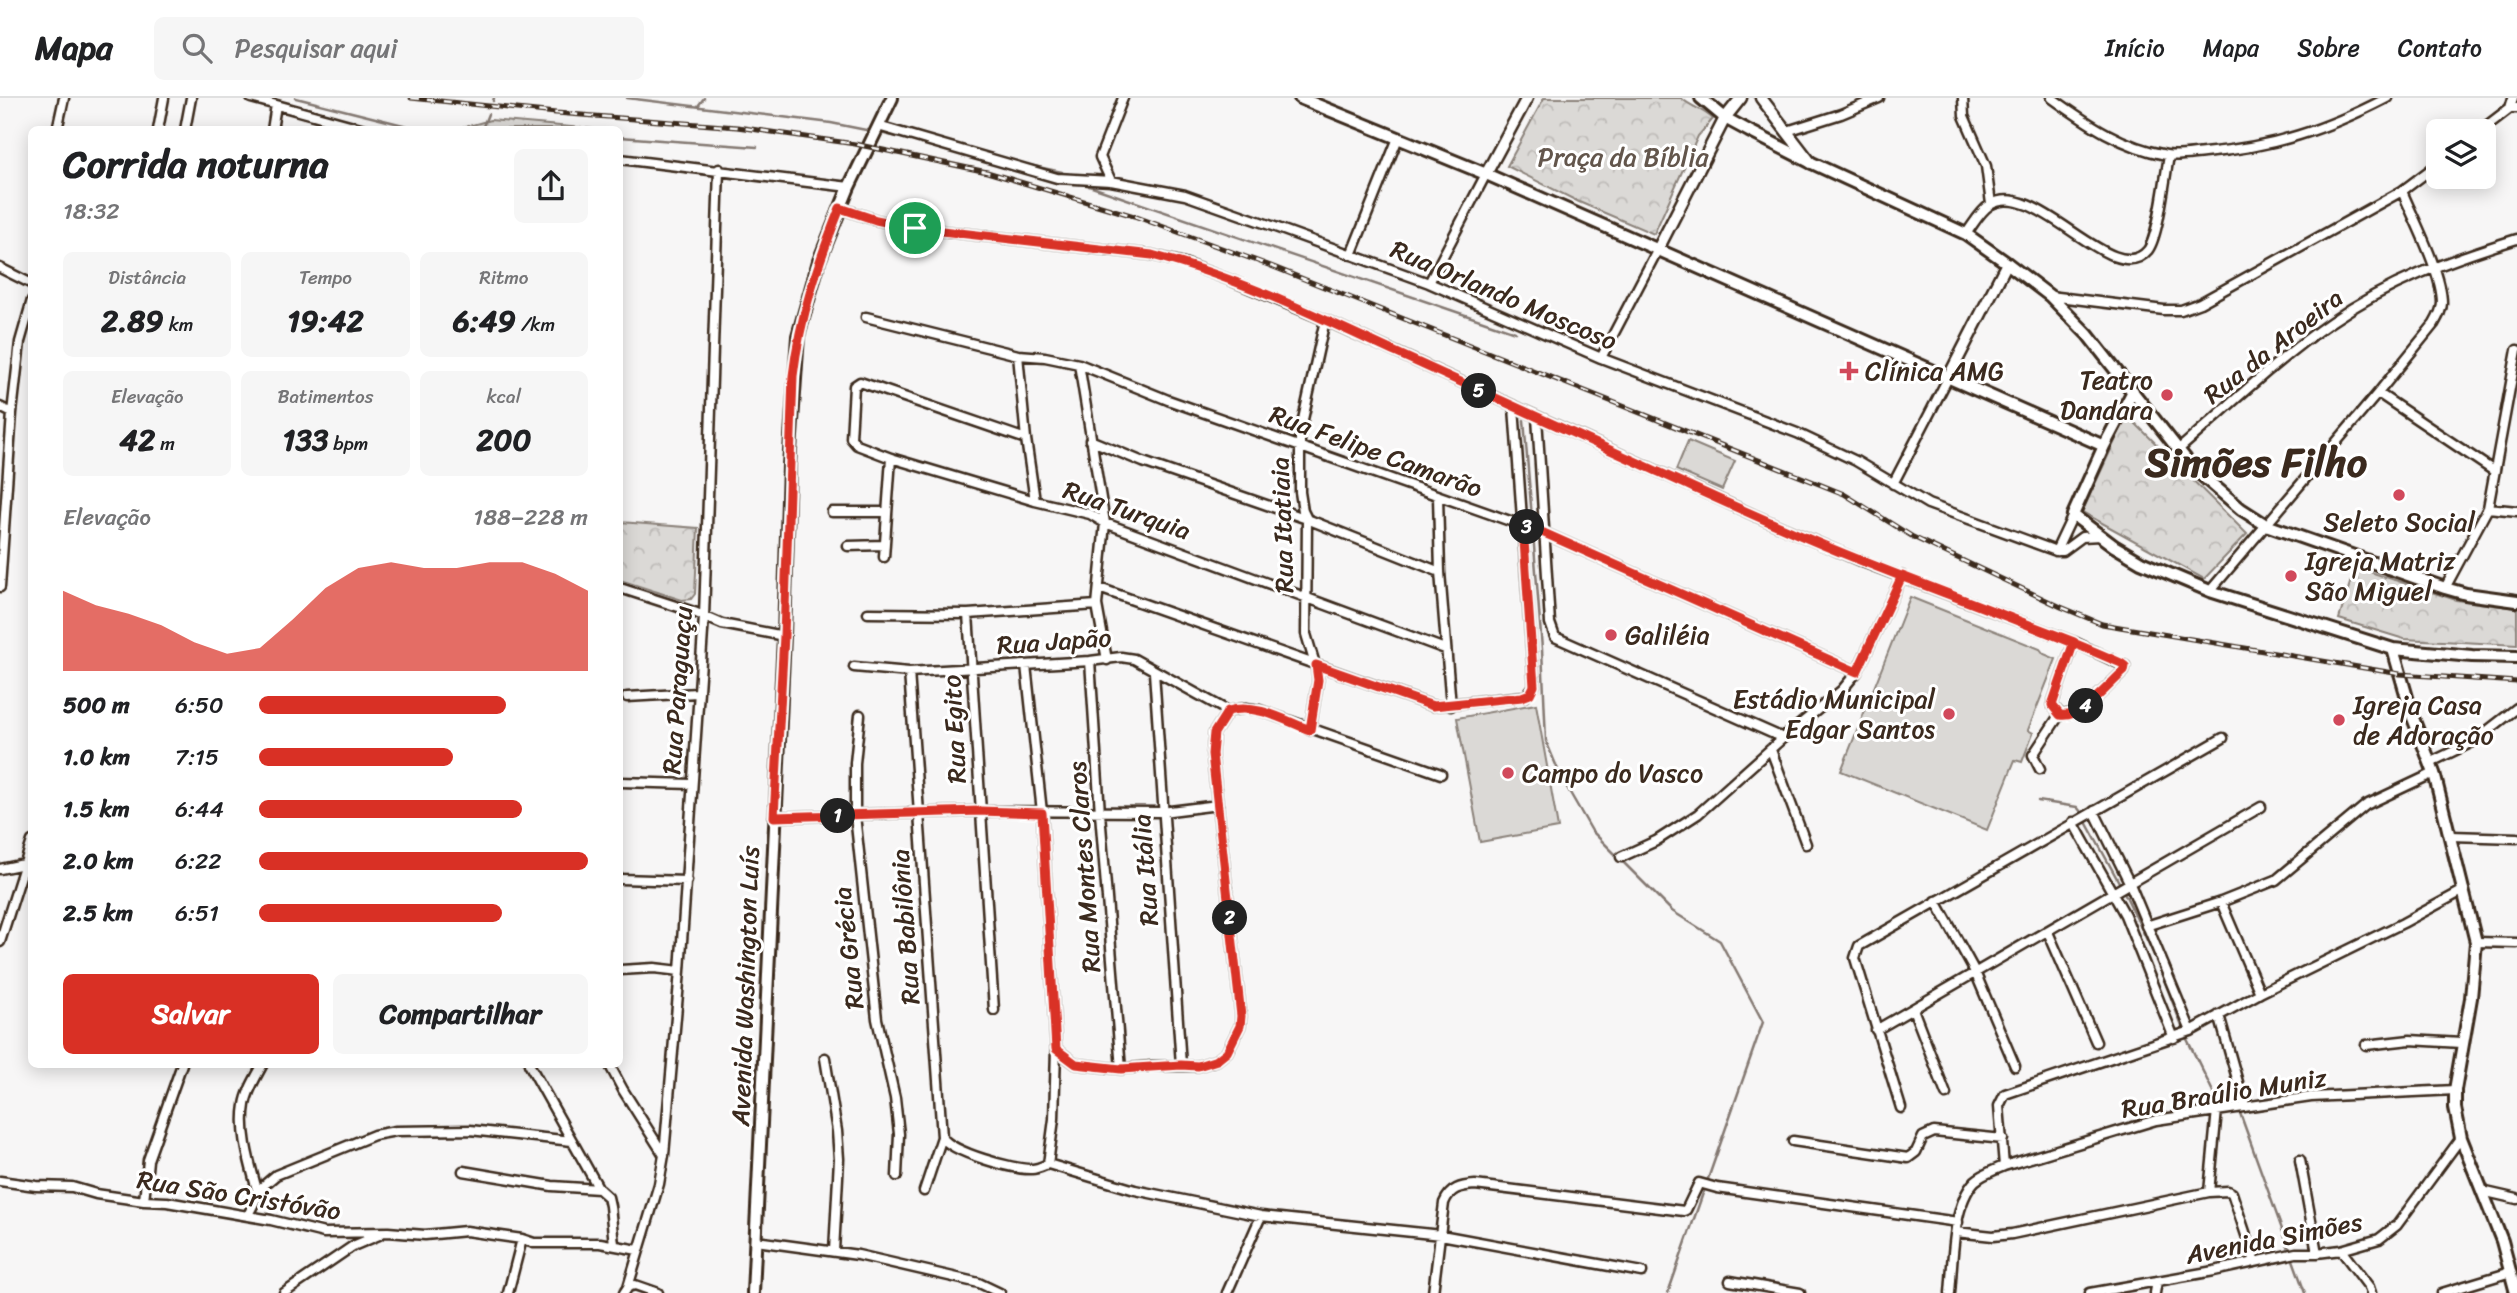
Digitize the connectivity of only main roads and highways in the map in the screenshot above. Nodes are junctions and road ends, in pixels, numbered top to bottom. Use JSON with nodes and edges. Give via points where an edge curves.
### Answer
{"nodes":[{"id":1,"x":892,"y":98,"type":"edge"},
{"id":2,"x":1300,"y":98,"type":"edge"},
{"id":3,"x":1701,"y":98,"type":"edge"},
{"id":4,"x":2133,"y":391,"type":"junction"},
{"id":5,"x":2104,"y":446,"type":"junction"},
{"id":6,"x":2517,"y":601,"type":"edge"},
{"id":7,"x":2393,"y":649,"type":"junction"},
{"id":8,"x":2517,"y":657,"type":"edge"},
{"id":9,"x":753,"y":1293,"type":"edge"},
{"id":10,"x":2516,"y":1293,"type":"edge"}],
"edges":[{"from":1,"to":9,"type":"main road","name":"Avenida Washington Luís","via":[[840,208],[797,336]]},
{"from":2,"to":5,"type":"main road","via":[[1486,174]]},
{"from":3,"to":4,"type":"main road","via":[[1725,118],[1812,163],[1966,234],[2050,296]]},
{"from":4,"to":5,"type":"main road"},
{"from":4,"to":6,"type":"main road","via":[[2217,491],[2266,525],[2445,588]]},
{"from":5,"to":7,"type":"main road","via":[[2073,515],[2100,536],[2141,562],[2210,592]]},
{"from":7,"to":8,"type":"main road"},
{"from":7,"to":10,"type":"main road","via":[[2432,768],[2476,942],[2455,1108],[2461,1138],[2502,1241]]}]}
